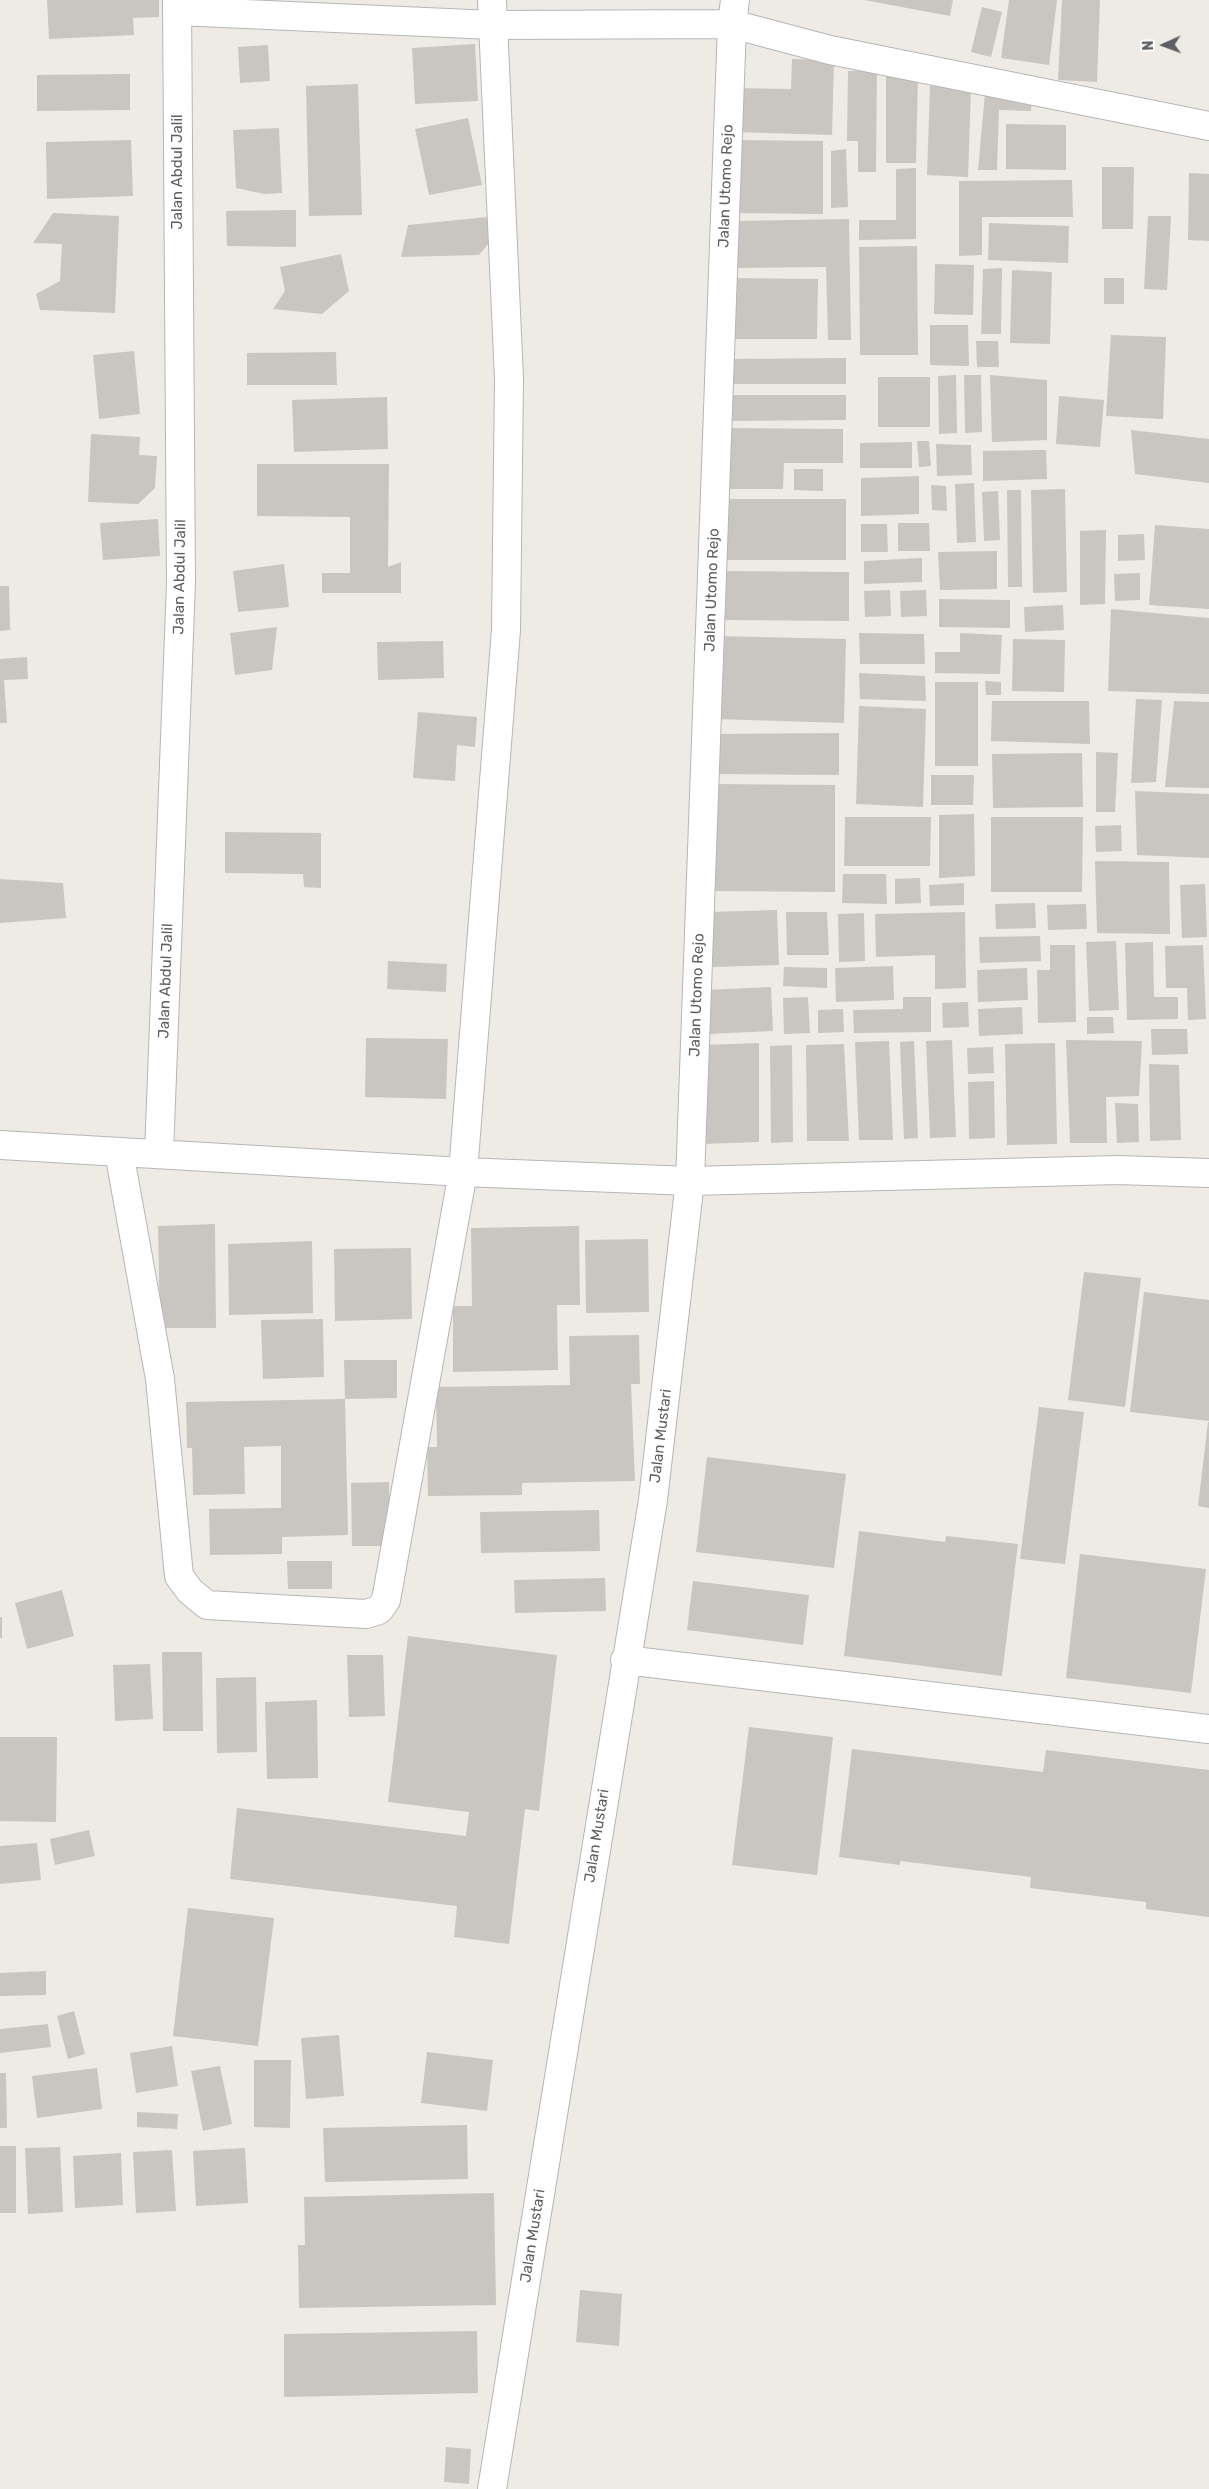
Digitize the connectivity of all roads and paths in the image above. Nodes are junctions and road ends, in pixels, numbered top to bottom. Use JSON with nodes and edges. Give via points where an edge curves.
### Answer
{"nodes":[{"id":1,"x":177,"y":6,"type":"edge"},
{"id":2,"x":493,"y":12,"type":"edge"},
{"id":3,"x":733,"y":12,"type":"edge"},
{"id":4,"x":1209,"y":126,"type":"edge"},
{"id":5,"x":0,"y":1145,"type":"edge"},
{"id":6,"x":119,"y":1152,"type":"junction"},
{"id":7,"x":160,"y":1153,"type":"junction"},
{"id":8,"x":463,"y":1172,"type":"junction"},
{"id":9,"x":1209,"y":1174,"type":"edge"},
{"id":10,"x":690,"y":1181,"type":"junction"},
{"id":11,"x":625,"y":1660,"type":"junction"},
{"id":12,"x":1209,"y":1730,"type":"edge"},
{"id":13,"x":492,"y":2489,"type":"edge"}],
"edges":[{"from":1,"to":2,"type":"street"},
{"from":1,"to":7,"type":"street","name":"Jalan Abdul Jalil","via":[[181,583]]},
{"from":2,"to":3,"type":"street"},
{"from":2,"to":8,"type":"street","via":[[509,379],[506,630]]},
{"from":3,"to":4,"type":"street","via":[[830,50]]},
{"from":3,"to":10,"type":"street","name":"Jalan Utomo Rejo"},
{"from":5,"to":6,"type":"street"},
{"from":6,"to":7,"type":"street"},
{"from":6,"to":8,"type":"street","via":[[160,1379],[179,1576],[190,1591],[207,1605],[366,1614],[379,1610],[386,1600]]},
{"from":7,"to":8,"type":"street"},
{"from":8,"to":10,"type":"street"},
{"from":9,"to":10,"type":"street","via":[[1118,1170]]},
{"from":10,"to":11,"type":"street","name":"Jalan Mustari","via":[[653,1500]]},
{"from":11,"to":12,"type":"street"},
{"from":11,"to":13,"type":"street","name":"Jalan Mustari"}]}
